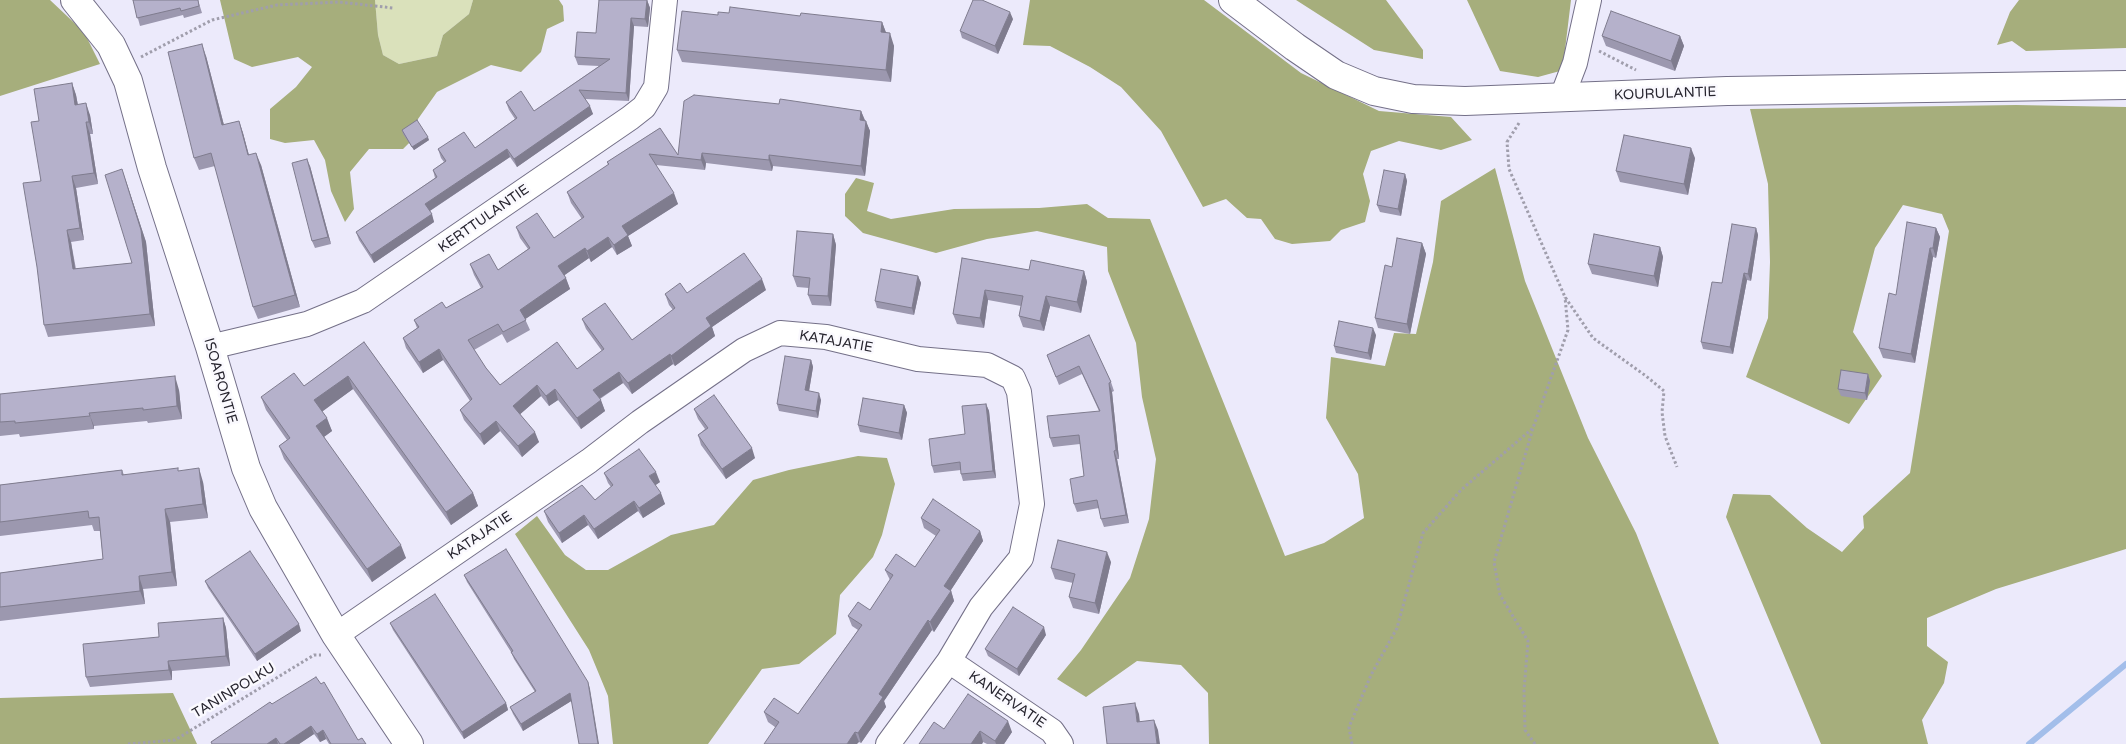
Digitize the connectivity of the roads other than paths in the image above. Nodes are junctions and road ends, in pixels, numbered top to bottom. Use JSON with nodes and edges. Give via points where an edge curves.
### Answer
{"nodes":[{"id":1,"x":74,"y":0,"type":"edge"},
{"id":2,"x":665,"y":0,"type":"edge"},
{"id":3,"x":1233,"y":0,"type":"edge"},
{"id":4,"x":1587,"y":8,"type":"edge"},
{"id":5,"x":2126,"y":84,"type":"edge"},
{"id":6,"x":1562,"y":97,"type":"junction"},
{"id":7,"x":210,"y":347,"type":"junction"},
{"id":8,"x":343,"y":644,"type":"junction"},
{"id":9,"x":949,"y":661,"type":"junction"},
{"id":10,"x":409,"y":744,"type":"edge"},
{"id":11,"x":888,"y":744,"type":"edge"},
{"id":12,"x":1061,"y":744,"type":"edge"}],
"edges":[{"from":1,"to":7,"type":"street","name":"ISOARONTIE","via":[[111,45],[128,81],[152,168]]},
{"from":2,"to":7,"type":"street","name":"KERTTULANTIE","via":[[656,86],[644,107],[630,118],[363,301],[306,324]]},
{"from":3,"to":6,"type":"street","name":"KOURULANTIE","via":[[1336,75],[1374,91],[1413,99],[1465,101]]},
{"from":4,"to":6,"type":"street","via":[[1575,63]]},
{"from":5,"to":6,"type":"street","name":"KOURULANTIE"},
{"from":7,"to":8,"type":"street","name":"ISOARONTIE","via":[[252,484],[280,540]]},
{"from":8,"to":9,"type":"street","name":"KATAJATIE","via":[[640,422],[744,350],[780,333],[826,338],[918,359],[986,365],[1012,378],[1019,392],[1032,504],[1021,558],[981,607]]},
{"from":8,"to":10,"type":"street","name":"ISOARONTIE"},
{"from":9,"to":11,"type":"street","name":"KATAJATIE"},
{"from":9,"to":12,"type":"street","name":"KANERVATIE","via":[[1052,730]]}]}
